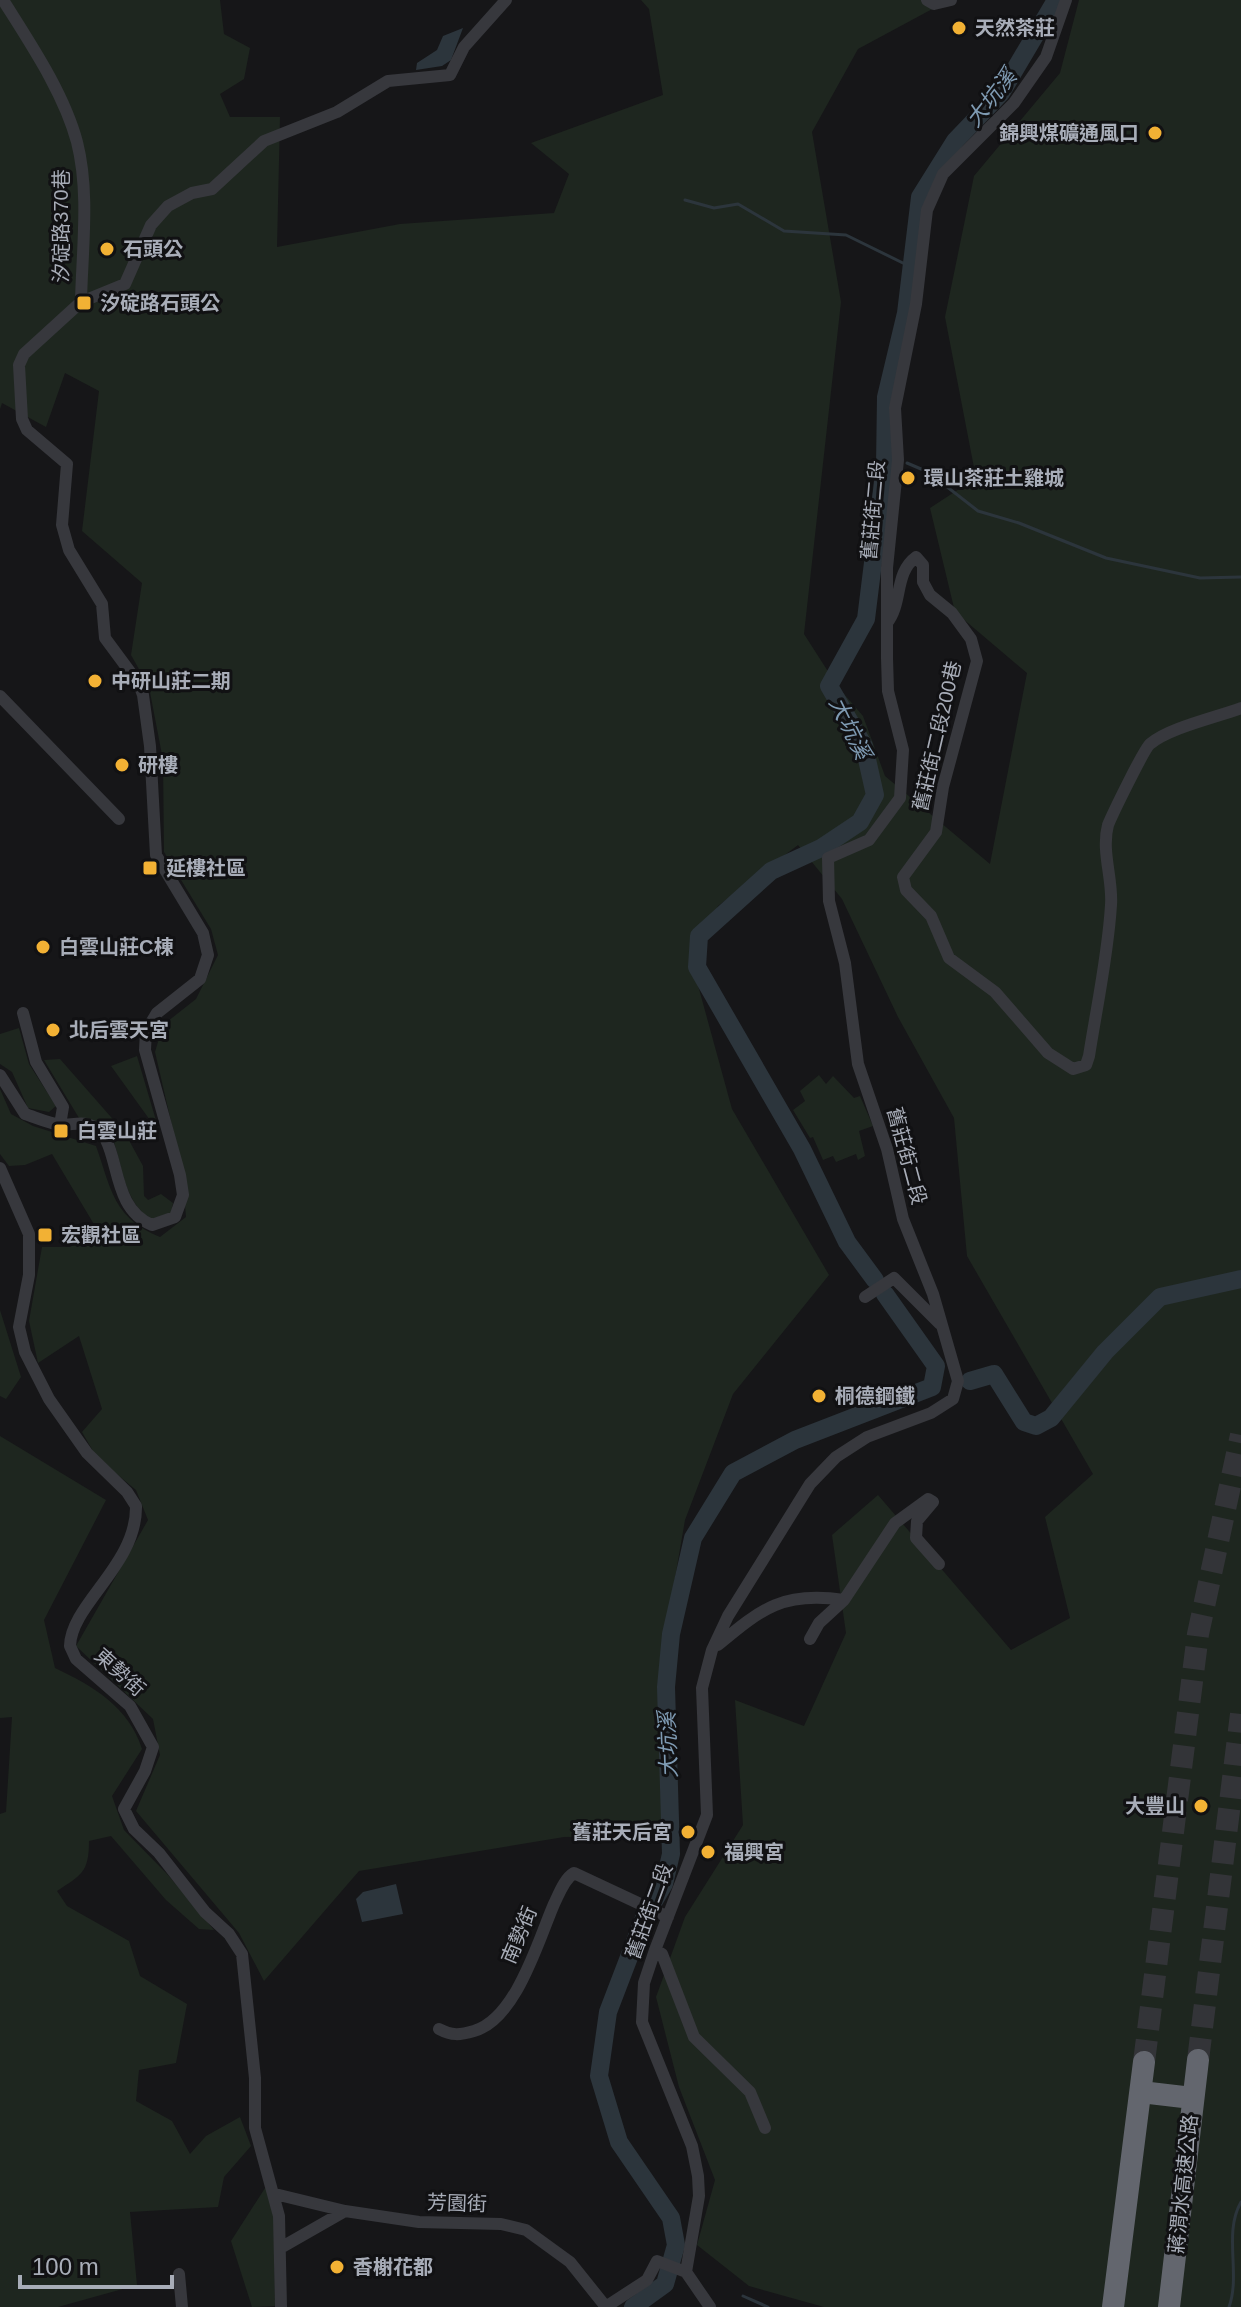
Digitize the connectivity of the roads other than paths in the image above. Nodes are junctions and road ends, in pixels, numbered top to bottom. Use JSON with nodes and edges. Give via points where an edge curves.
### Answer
{"nodes":[{"id":1,"x":3,"y":0,"type":"edge"},
{"id":2,"x":506,"y":0,"type":"edge"},
{"id":3,"x":927,"y":0,"type":"edge"},
{"id":4,"x":951,"y":0,"type":"edge"},
{"id":5,"x":1066,"y":0,"type":"edge"},
{"id":6,"x":81,"y":302,"type":"junction"},
{"id":7,"x":887,"y":623,"type":"junction"},
{"id":8,"x":0,"y":696,"type":"edge"},
{"id":9,"x":1241,"y":708,"type":"edge"},
{"id":10,"x":119,"y":819,"type":"dead end"},
{"id":11,"x":23,"y":1013,"type":"dead end"},
{"id":12,"x":0,"y":1075,"type":"edge"},
{"id":13,"x":60,"y":1125,"type":"junction"},
{"id":14,"x":0,"y":1168,"type":"edge"},
{"id":15,"x":865,"y":1297,"type":"dead end"},
{"id":16,"x":942,"y":1327,"type":"junction"},
{"id":17,"x":939,"y":1564,"type":"dead end"},
{"id":18,"x":844,"y":1600,"type":"junction"},
{"id":19,"x":810,"y":1639,"type":"dead end"},
{"id":20,"x":712,"y":1650,"type":"junction"},
{"id":21,"x":663,"y":1915,"type":"junction"},
{"id":22,"x":655,"y":1950,"type":"junction"},
{"id":23,"x":439,"y":2029,"type":"dead end"},
{"id":24,"x":1198,"y":2060,"type":"tunnel mouth"},
{"id":25,"x":1144,"y":2062,"type":"tunnel mouth"},
{"id":26,"x":1141,"y":2092,"type":"junction"},
{"id":27,"x":1192,"y":2098,"type":"junction"},
{"id":28,"x":765,"y":2128,"type":"dead end"},
{"id":29,"x":275,"y":2194,"type":"junction"},
{"id":30,"x":345,"y":2211,"type":"junction"},
{"id":31,"x":282,"y":2247,"type":"junction"},
{"id":32,"x":682,"y":2271,"type":"junction"},
{"id":33,"x":179,"y":2274,"type":"dead end"},
{"id":34,"x":606,"y":2306,"type":"edge"},
{"id":35,"x":182,"y":2307,"type":"edge"},
{"id":36,"x":281,"y":2307,"type":"edge"},
{"id":37,"x":710,"y":2307,"type":"edge"},
{"id":38,"x":1113,"y":2307,"type":"edge"},
{"id":39,"x":1169,"y":2307,"type":"edge"}],
"edges":[{"from":1,"to":6,"type":"street","name":"汐碇路370巷","via":[[50,80],[77,142],[83,176]]},
{"from":2,"to":6,"type":"street","name":"汐碇路370巷","via":[[464,47],[450,75],[388,81],[337,112],[264,141],[212,189],[168,206],[151,225],[125,284]]},
{"from":3,"to":4,"type":"street"},
{"from":5,"to":7,"type":"street","name":"舊莊街二段","via":[[1046,57],[1014,103],[943,174],[927,210],[916,304],[895,408],[898,464]]},
{"from":6,"to":13,"type":"street","via":[[24,354],[18,377],[22,419],[32,437],[67,464],[62,525],[69,550],[102,604],[105,638],[143,695],[156,855],[203,933],[208,955],[200,979],[157,1013],[146,1031],[145,1050],[180,1175],[183,1195],[175,1217],[152,1225],[138,1219],[123,1199],[101,1132],[88,1123]]},
{"from":7,"to":9,"type":"street","name":"舊莊街二段200巷","via":[[897,612],[902,574],[916,557],[930,595],[971,639],[977,661],[936,832],[903,877],[906,890],[931,916],[949,958],[995,992],[1048,1053],[1073,1069],[1086,1065],[1103,980],[1111,905],[1109,825],[1137,762],[1163,737]]},
{"from":7,"to":16,"type":"street","name":"舊莊街二段","via":[[888,691],[903,750],[900,798],[869,840],[828,858],[826,878],[845,963],[858,1064],[887,1149],[903,1219]]},
{"from":8,"to":10,"type":"street"},
{"from":11,"to":13,"type":"street","via":[[36,1062],[63,1107]]},
{"from":12,"to":13,"type":"street","via":[[20,1111]]},
{"from":14,"to":29,"type":"street","name":"東勢街","via":[[29,1234],[29,1275],[19,1327],[25,1352],[49,1399],[87,1453],[136,1506],[129,1545],[77,1625],[70,1646],[76,1659],[130,1706],[153,1747],[127,1798],[126,1820],[242,1954],[255,2128]]},
{"from":15,"to":16,"type":"street","via":[[894,1278]]},
{"from":16,"to":20,"type":"street","name":"舊莊街二段","via":[[958,1381],[953,1399],[867,1437],[836,1457],[810,1484]]},
{"from":17,"to":18,"type":"street","via":[[916,1538],[917,1521],[932,1507],[928,1499],[895,1523]]},
{"from":18,"to":19,"type":"street"},
{"from":18,"to":20,"type":"street","via":[[809,1595],[768,1605]]},
{"from":20,"to":21,"type":"street","name":"舊莊街二段","via":[[701,1698],[707,1815]]},
{"from":21,"to":22,"type":"street","name":"舊莊街二段"},
{"from":21,"to":23,"type":"street","name":"南勢街","via":[[574,1873],[568,1876],[514,1996],[484,2028],[457,2035]]},
{"from":22,"to":28,"type":"street","via":[[662,1954],[694,2037],[750,2092]]},
{"from":22,"to":32,"type":"street","name":"舊莊街二段","via":[[644,1983],[642,2022],[692,2146],[698,2176],[699,2196]]},
{"from":24,"to":27,"type":"highway","name":"蔣渭水高速公路"},
{"from":25,"to":26,"type":"highway"},
{"from":26,"to":27,"type":"highway"},
{"from":26,"to":38,"type":"highway"},
{"from":27,"to":39,"type":"highway","name":"蔣渭水高速公路"},
{"from":29,"to":30,"type":"street","name":"芳園街"},
{"from":29,"to":31,"type":"street","name":"東勢街"},
{"from":30,"to":31,"type":"street"},
{"from":30,"to":34,"type":"street","name":"芳園街","via":[[526,2230],[570,2262]]},
{"from":31,"to":36,"type":"street","name":"東勢街"},
{"from":32,"to":34,"type":"street","via":[[657,2261],[647,2280]]},
{"from":32,"to":37,"type":"street"},
{"from":33,"to":35,"type":"street"}]}
